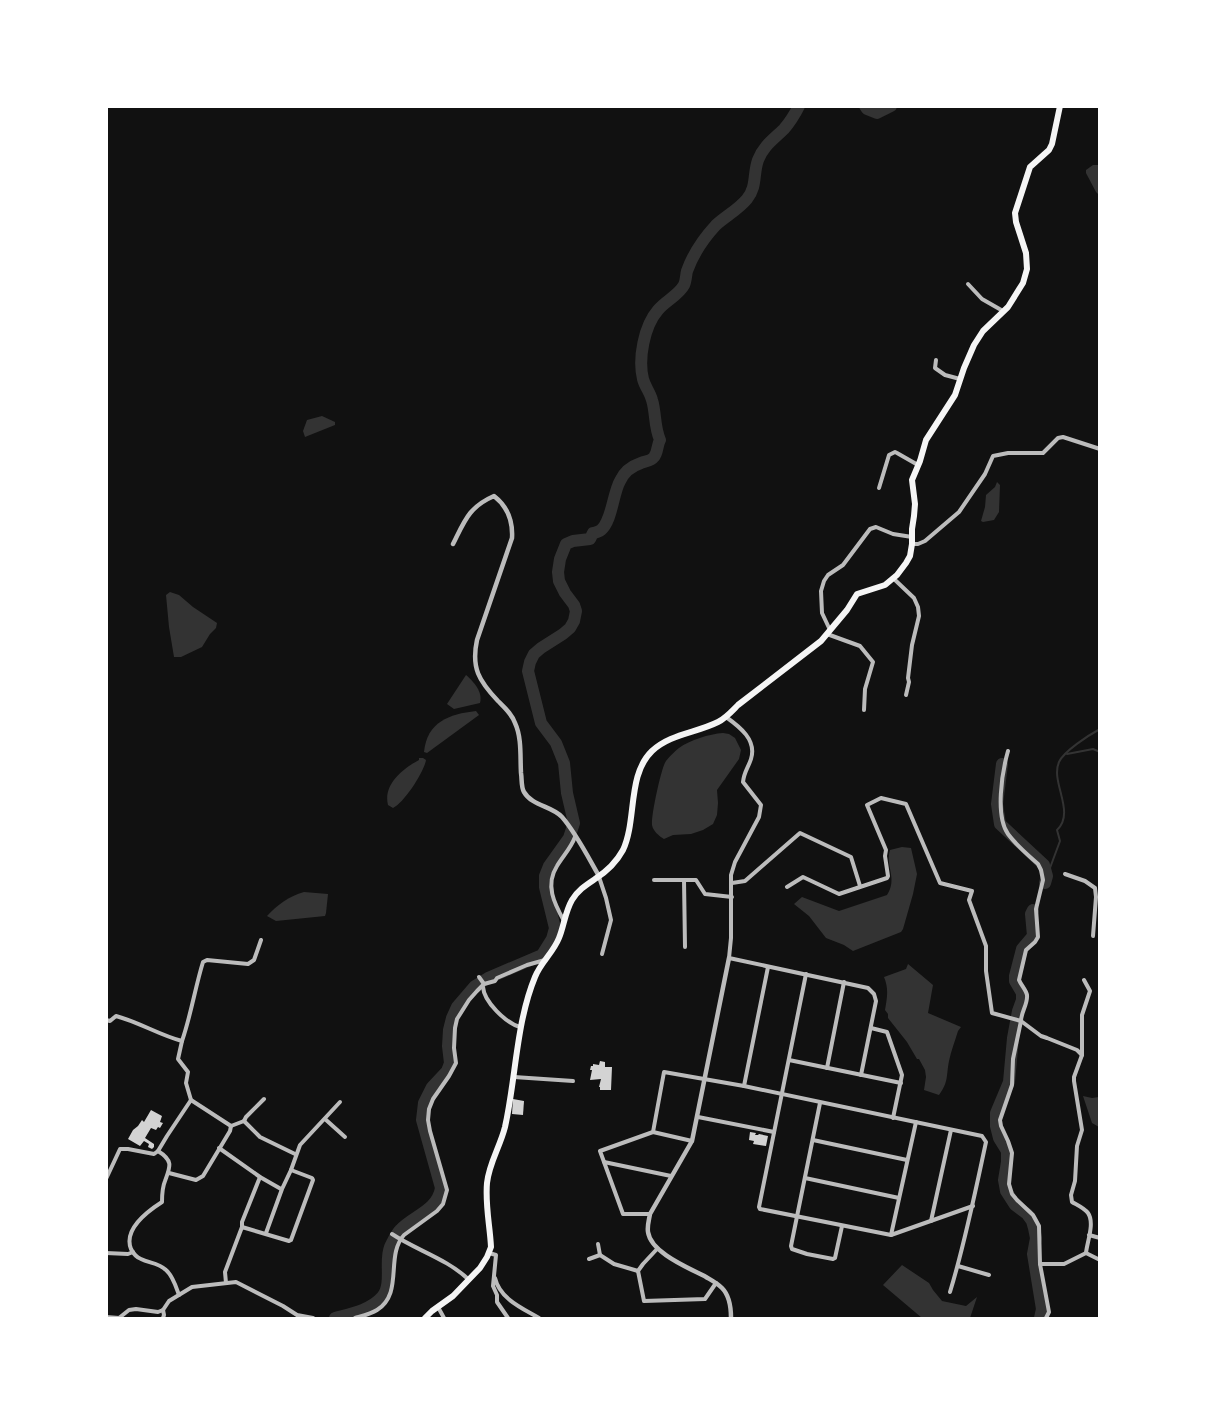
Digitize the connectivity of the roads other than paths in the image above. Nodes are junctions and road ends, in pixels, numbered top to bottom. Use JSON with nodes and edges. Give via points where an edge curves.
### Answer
{"nodes":[{"id":1,"x":1060,"y":106,"type":"edge"},
{"id":2,"x":968,"y":284,"type":"dead end"},
{"id":3,"x":1004,"y":311,"type":"junction"},
{"id":4,"x":936,"y":360,"type":"dead end"},
{"id":5,"x":960,"y":379,"type":"junction"},
{"id":6,"x":1100,"y":449,"type":"edge"},
{"id":7,"x":919,"y":465,"type":"junction"},
{"id":8,"x":879,"y":488,"type":"dead end"},
{"id":9,"x":912,"y":541,"type":"junction"},
{"id":10,"x":453,"y":544,"type":"dead end"},
{"id":11,"x":894,"y":579,"type":"junction"},
{"id":12,"x":828,"y":632,"type":"junction"},
{"id":13,"x":906,"y":695,"type":"dead end"},
{"id":14,"x":864,"y":710,"type":"dead end"},
{"id":15,"x":726,"y":717,"type":"junction"},
{"id":16,"x":1008,"y":751,"type":"dead end"},
{"id":17,"x":575,"y":837,"type":"junction"},
{"id":18,"x":1065,"y":874,"type":"dead end"},
{"id":19,"x":599,"y":876,"type":"junction"},
{"id":20,"x":654,"y":880,"type":"dead end"},
{"id":21,"x":684,"y":880,"type":"junction"},
{"id":22,"x":732,"y":883,"type":"junction"},
{"id":23,"x":860,"y":886,"type":"junction"},
{"id":24,"x":787,"y":887,"type":"dead end"},
{"id":25,"x":732,"y":897,"type":"junction"},
{"id":26,"x":564,"y":921,"type":"junction"},
{"id":27,"x":1092,"y":936,"type":"dead end"},
{"id":28,"x":261,"y":940,"type":"dead end"},
{"id":29,"x":685,"y":947,"type":"dead end"},
{"id":30,"x":602,"y":954,"type":"dead end"},
{"id":31,"x":729,"y":958,"type":"junction"},
{"id":32,"x":545,"y":960,"type":"junction"},
{"id":33,"x":768,"y":967,"type":"junction"},
{"id":34,"x":806,"y":974,"type":"junction"},
{"id":35,"x":479,"y":977,"type":"dead end"},
{"id":36,"x":1084,"y":980,"type":"dead end"},
{"id":37,"x":844,"y":982,"type":"junction"},
{"id":38,"x":483,"y":985,"type":"junction"},
{"id":39,"x":106,"y":1020,"type":"edge"},
{"id":40,"x":1021,"y":1021,"type":"junction"},
{"id":41,"x":521,"y":1028,"type":"junction"},
{"id":42,"x":870,"y":1028,"type":"junction"},
{"id":43,"x":182,"y":1041,"type":"junction"},
{"id":44,"x":1082,"y":1055,"type":"junction"},
{"id":45,"x":789,"y":1060,"type":"junction"},
{"id":46,"x":827,"y":1068,"type":"junction"},
{"id":47,"x":861,"y":1075,"type":"junction"},
{"id":48,"x":514,"y":1077,"type":"junction"},
{"id":49,"x":705,"y":1080,"type":"junction"},
{"id":50,"x":573,"y":1082,"type":"dead end"},
{"id":51,"x":901,"y":1083,"type":"junction"},
{"id":52,"x":744,"y":1086,"type":"junction"},
{"id":53,"x":782,"y":1095,"type":"junction"},
{"id":54,"x":264,"y":1098,"type":"dead end"},
{"id":55,"x":191,"y":1100,"type":"junction"},
{"id":56,"x":340,"y":1102,"type":"dead end"},
{"id":57,"x":820,"y":1103,"type":"junction"},
{"id":58,"x":698,"y":1117,"type":"junction"},
{"id":59,"x":894,"y":1118,"type":"junction"},
{"id":60,"x":325,"y":1119,"type":"junction"},
{"id":61,"x":243,"y":1121,"type":"junction"},
{"id":62,"x":916,"y":1122,"type":"junction"},
{"id":63,"x":231,"y":1126,"type":"junction"},
{"id":64,"x":951,"y":1130,"type":"junction"},
{"id":65,"x":653,"y":1132,"type":"junction"},
{"id":66,"x":774,"y":1132,"type":"junction"},
{"id":67,"x":345,"y":1137,"type":"dead end"},
{"id":68,"x":813,"y":1140,"type":"junction"},
{"id":69,"x":692,"y":1141,"type":"junction"},
{"id":70,"x":219,"y":1148,"type":"junction"},
{"id":71,"x":159,"y":1151,"type":"junction"},
{"id":72,"x":296,"y":1154,"type":"junction"},
{"id":73,"x":907,"y":1160,"type":"junction"},
{"id":74,"x":603,"y":1162,"type":"junction"},
{"id":75,"x":291,"y":1170,"type":"junction"},
{"id":76,"x":169,"y":1173,"type":"junction"},
{"id":77,"x":671,"y":1176,"type":"junction"},
{"id":78,"x":260,"y":1177,"type":"junction"},
{"id":79,"x":805,"y":1178,"type":"junction"},
{"id":80,"x":106,"y":1179,"type":"edge"},
{"id":81,"x":282,"y":1189,"type":"junction"},
{"id":82,"x":899,"y":1198,"type":"junction"},
{"id":83,"x":973,"y":1206,"type":"junction"},
{"id":84,"x":650,"y":1214,"type":"junction"},
{"id":85,"x":798,"y":1216,"type":"junction"},
{"id":86,"x":931,"y":1222,"type":"junction"},
{"id":87,"x":842,"y":1226,"type":"junction"},
{"id":88,"x":242,"y":1227,"type":"junction"},
{"id":89,"x":266,"y":1233,"type":"junction"},
{"id":90,"x":392,"y":1234,"type":"dead end"},
{"id":91,"x":891,"y":1235,"type":"junction"},
{"id":92,"x":1089,"y":1235,"type":"junction"},
{"id":93,"x":1100,"y":1238,"type":"edge"},
{"id":94,"x":400,"y":1239,"type":"junction"},
{"id":95,"x":598,"y":1244,"type":"dead end"},
{"id":96,"x":657,"y":1249,"type":"junction"},
{"id":97,"x":133,"y":1252,"type":"junction"},
{"id":98,"x":106,"y":1253,"type":"edge"},
{"id":99,"x":489,"y":1253,"type":"junction"},
{"id":100,"x":1086,"y":1253,"type":"junction"},
{"id":101,"x":600,"y":1256,"type":"junction"},
{"id":102,"x":590,"y":1259,"type":"dead end"},
{"id":103,"x":1100,"y":1260,"type":"edge"},
{"id":104,"x":1040,"y":1264,"type":"junction"},
{"id":105,"x":958,"y":1266,"type":"junction"},
{"id":106,"x":638,"y":1271,"type":"junction"},
{"id":107,"x":989,"y":1275,"type":"dead end"},
{"id":108,"x":495,"y":1276,"type":"junction"},
{"id":109,"x":468,"y":1279,"type":"junction"},
{"id":110,"x":226,"y":1282,"type":"junction"},
{"id":111,"x":716,"y":1283,"type":"junction"},
{"id":112,"x":950,"y":1292,"type":"dead end"},
{"id":113,"x":179,"y":1295,"type":"junction"},
{"id":114,"x":438,"y":1307,"type":"junction"},
{"id":115,"x":163,"y":1310,"type":"junction"},
{"id":116,"x":106,"y":1317,"type":"edge"},
{"id":117,"x":163,"y":1318,"type":"edge"},
{"id":118,"x":313,"y":1318,"type":"edge"},
{"id":119,"x":355,"y":1318,"type":"edge"},
{"id":120,"x":425,"y":1318,"type":"edge"},
{"id":121,"x":444,"y":1318,"type":"edge"},
{"id":122,"x":508,"y":1318,"type":"edge"},
{"id":123,"x":539,"y":1318,"type":"edge"},
{"id":124,"x":731,"y":1318,"type":"edge"},
{"id":125,"x":1046,"y":1318,"type":"edge"}],
"edges":[{"from":1,"to":3,"type":"highway","via":[[1052,144],[1030,166],[1018,199],[1016,222],[1027,268],[1020,289]]},
{"from":2,"to":3,"type":"street","via":[[982,299]]},
{"from":3,"to":5,"type":"highway","via":[[978,338]]},
{"from":4,"to":5,"type":"street","via":[[934,368]]},
{"from":5,"to":7,"type":"highway","via":[[956,395],[926,440]]},
{"from":6,"to":9,"type":"street","via":[[1063,437],[1043,453],[993,456],[986,474],[959,512],[925,541]]},
{"from":7,"to":8,"type":"street","via":[[895,452],[889,455]]},
{"from":7,"to":9,"type":"highway","via":[[912,480]]},
{"from":9,"to":11,"type":"highway","via":[[910,556]]},
{"from":9,"to":12,"type":"street","via":[[876,527],[843,565],[828,575],[822,586],[821,606]]},
{"from":10,"to":17,"type":"street","via":[[474,508],[494,496],[502,504],[511,521],[512,538],[477,640],[477,670],[480,680],[510,714],[519,733],[524,791],[532,800],[561,815]]},
{"from":11,"to":12,"type":"highway","via":[[857,594]]},
{"from":11,"to":13,"type":"street","via":[[916,601],[919,616]]},
{"from":12,"to":14,"type":"street","via":[[860,646],[873,662]]},
{"from":12,"to":15,"type":"highway"},
{"from":15,"to":19,"type":"highway","via":[[651,751],[641,766],[623,851]]},
{"from":15,"to":22,"type":"street","via":[[746,734],[752,745],[743,782],[762,810],[735,862]]},
{"from":16,"to":40,"type":"street","via":[[1001,820],[1008,834],[1038,864],[1043,880],[1036,909],[1038,937],[1026,950],[1019,980],[1027,998]]},
{"from":17,"to":19,"type":"street"},
{"from":17,"to":26,"type":"street","via":[[552,876],[552,895]]},
{"from":18,"to":27,"type":"street","via":[[1095,888]]},
{"from":19,"to":26,"type":"highway","via":[[576,894]]},
{"from":19,"to":30,"type":"street","via":[[611,920]]},
{"from":20,"to":21,"type":"street"},
{"from":21,"to":25,"type":"street","via":[[696,880],[705,894]]},
{"from":21,"to":29,"type":"street"},
{"from":22,"to":23,"type":"street","via":[[745,881],[800,833],[851,857]]},
{"from":22,"to":25,"type":"street"},
{"from":23,"to":24,"type":"street","via":[[839,894],[803,877]]},
{"from":23,"to":40,"type":"street","via":[[888,876],[886,850],[867,805],[880,798],[906,804],[940,883],[972,891],[969,900],[986,946],[992,1013]]},
{"from":25,"to":31,"type":"street"},
{"from":26,"to":32,"type":"highway","via":[[556,946]]},
{"from":28,"to":43,"type":"street","via":[[254,960],[248,964],[203,962]]},
{"from":31,"to":33,"type":"street"},
{"from":31,"to":49,"type":"street"},
{"from":32,"to":38,"type":"street"},
{"from":32,"to":41,"type":"highway","via":[[535,977]]},
{"from":33,"to":34,"type":"street"},
{"from":33,"to":52,"type":"street"},
{"from":34,"to":37,"type":"street"},
{"from":34,"to":45,"type":"street"},
{"from":35,"to":38,"type":"street"},
{"from":36,"to":44,"type":"street","via":[[1090,991],[1082,1015]]},
{"from":37,"to":42,"type":"street","via":[[868,988],[874,994]]},
{"from":37,"to":46,"type":"street"},
{"from":38,"to":41,"type":"street","via":[[483,992],[500,1016]]},
{"from":38,"to":94,"type":"street","via":[[457,1019],[456,1063],[429,1108],[430,1131],[447,1190],[443,1204]]},
{"from":39,"to":43,"type":"street","via":[[120,1017]]},
{"from":40,"to":44,"type":"street","via":[[1041,1036]]},
{"from":40,"to":104,"type":"street","via":[[1012,1085],[1000,1126],[1012,1153],[1009,1185],[1039,1226]]},
{"from":41,"to":48,"type":"highway"},
{"from":42,"to":47,"type":"street"},
{"from":42,"to":51,"type":"street","via":[[886,1032],[902,1075]]},
{"from":43,"to":55,"type":"street","via":[[178,1059],[188,1072],[186,1083]]},
{"from":44,"to":92,"type":"street","via":[[1074,1077],[1082,1130],[1071,1196],[1072,1202],[1089,1216]]},
{"from":45,"to":46,"type":"street"},
{"from":45,"to":53,"type":"street"},
{"from":46,"to":47,"type":"street"},
{"from":47,"to":51,"type":"street"},
{"from":48,"to":50,"type":"street"},
{"from":48,"to":99,"type":"highway","via":[[504,1131],[488,1175]]},
{"from":49,"to":52,"type":"street"},
{"from":49,"to":58,"type":"street"},
{"from":49,"to":65,"type":"street","via":[[664,1072]]},
{"from":51,"to":59,"type":"street"},
{"from":52,"to":53,"type":"street"},
{"from":53,"to":57,"type":"street"},
{"from":53,"to":66,"type":"street"},
{"from":54,"to":61,"type":"street"},
{"from":55,"to":63,"type":"street"},
{"from":55,"to":71,"type":"street"},
{"from":56,"to":60,"type":"street"},
{"from":57,"to":59,"type":"street"},
{"from":57,"to":68,"type":"street"},
{"from":58,"to":66,"type":"street"},
{"from":58,"to":69,"type":"street"},
{"from":59,"to":62,"type":"street"},
{"from":60,"to":67,"type":"street"},
{"from":60,"to":72,"type":"street"},
{"from":61,"to":63,"type":"street"},
{"from":61,"to":72,"type":"street","via":[[260,1137]]},
{"from":62,"to":64,"type":"street"},
{"from":62,"to":73,"type":"street"},
{"from":63,"to":70,"type":"street"},
{"from":64,"to":83,"type":"street","via":[[982,1136],[986,1142]]},
{"from":64,"to":86,"type":"street"},
{"from":65,"to":69,"type":"street"},
{"from":65,"to":74,"type":"street","via":[[600,1150]]},
{"from":66,"to":85,"type":"street","via":[[759,1207]]},
{"from":68,"to":73,"type":"street"},
{"from":68,"to":79,"type":"street"},
{"from":69,"to":77,"type":"street"},
{"from":70,"to":76,"type":"street","via":[[203,1176],[196,1180]]},
{"from":70,"to":78,"type":"street"},
{"from":71,"to":76,"type":"street","via":[[169,1161]]},
{"from":71,"to":80,"type":"street","via":[[154,1154],[120,1149]]},
{"from":72,"to":75,"type":"street"},
{"from":73,"to":82,"type":"street"},
{"from":74,"to":77,"type":"street"},
{"from":74,"to":84,"type":"street","via":[[623,1214]]},
{"from":75,"to":81,"type":"street"},
{"from":75,"to":89,"type":"street","via":[[313,1180],[291,1240]]},
{"from":76,"to":97,"type":"street","via":[[162,1202],[142,1217],[132,1231]]},
{"from":77,"to":84,"type":"street"},
{"from":78,"to":81,"type":"street"},
{"from":78,"to":88,"type":"street"},
{"from":79,"to":82,"type":"street"},
{"from":79,"to":85,"type":"street"},
{"from":81,"to":89,"type":"street"},
{"from":82,"to":91,"type":"street"},
{"from":83,"to":86,"type":"street"},
{"from":83,"to":105,"type":"street"},
{"from":84,"to":96,"type":"street","via":[[648,1234]]},
{"from":85,"to":87,"type":"street"},
{"from":85,"to":87,"type":"street","via":[[791,1246],[807,1254],[835,1258]]},
{"from":86,"to":91,"type":"street"},
{"from":87,"to":91,"type":"street"},
{"from":88,"to":89,"type":"street"},
{"from":88,"to":110,"type":"street","via":[[225,1272]]},
{"from":90,"to":94,"type":"street"},
{"from":92,"to":93,"type":"street"},
{"from":92,"to":100,"type":"street"},
{"from":94,"to":109,"type":"street"},
{"from":94,"to":119,"type":"street","via":[[392,1292],[380,1309]]},
{"from":95,"to":101,"type":"street"},
{"from":96,"to":106,"type":"street"},
{"from":96,"to":111,"type":"street"},
{"from":97,"to":98,"type":"street"},
{"from":97,"to":113,"type":"street","via":[[166,1269]]},
{"from":99,"to":108,"type":"street","via":[[496,1254]]},
{"from":99,"to":109,"type":"highway"},
{"from":100,"to":103,"type":"street"},
{"from":100,"to":104,"type":"street","via":[[1064,1264]]},
{"from":101,"to":102,"type":"street"},
{"from":101,"to":106,"type":"street"},
{"from":104,"to":125,"type":"street","via":[[1049,1312]]},
{"from":105,"to":107,"type":"street"},
{"from":105,"to":112,"type":"street"},
{"from":106,"to":111,"type":"street","via":[[645,1301],[705,1299]]},
{"from":108,"to":122,"type":"street","via":[[497,1302]]},
{"from":108,"to":123,"type":"street","via":[[503,1294]]},
{"from":109,"to":114,"type":"highway"},
{"from":110,"to":113,"type":"street","via":[[192,1287]]},
{"from":110,"to":118,"type":"street","via":[[236,1282],[297,1315]]},
{"from":111,"to":124,"type":"street","via":[[727,1296]]},
{"from":113,"to":115,"type":"street"},
{"from":114,"to":120,"type":"highway"},
{"from":114,"to":121,"type":"street"},
{"from":115,"to":116,"type":"street","via":[[136,1309],[119,1318]]},
{"from":115,"to":117,"type":"street"}]}
